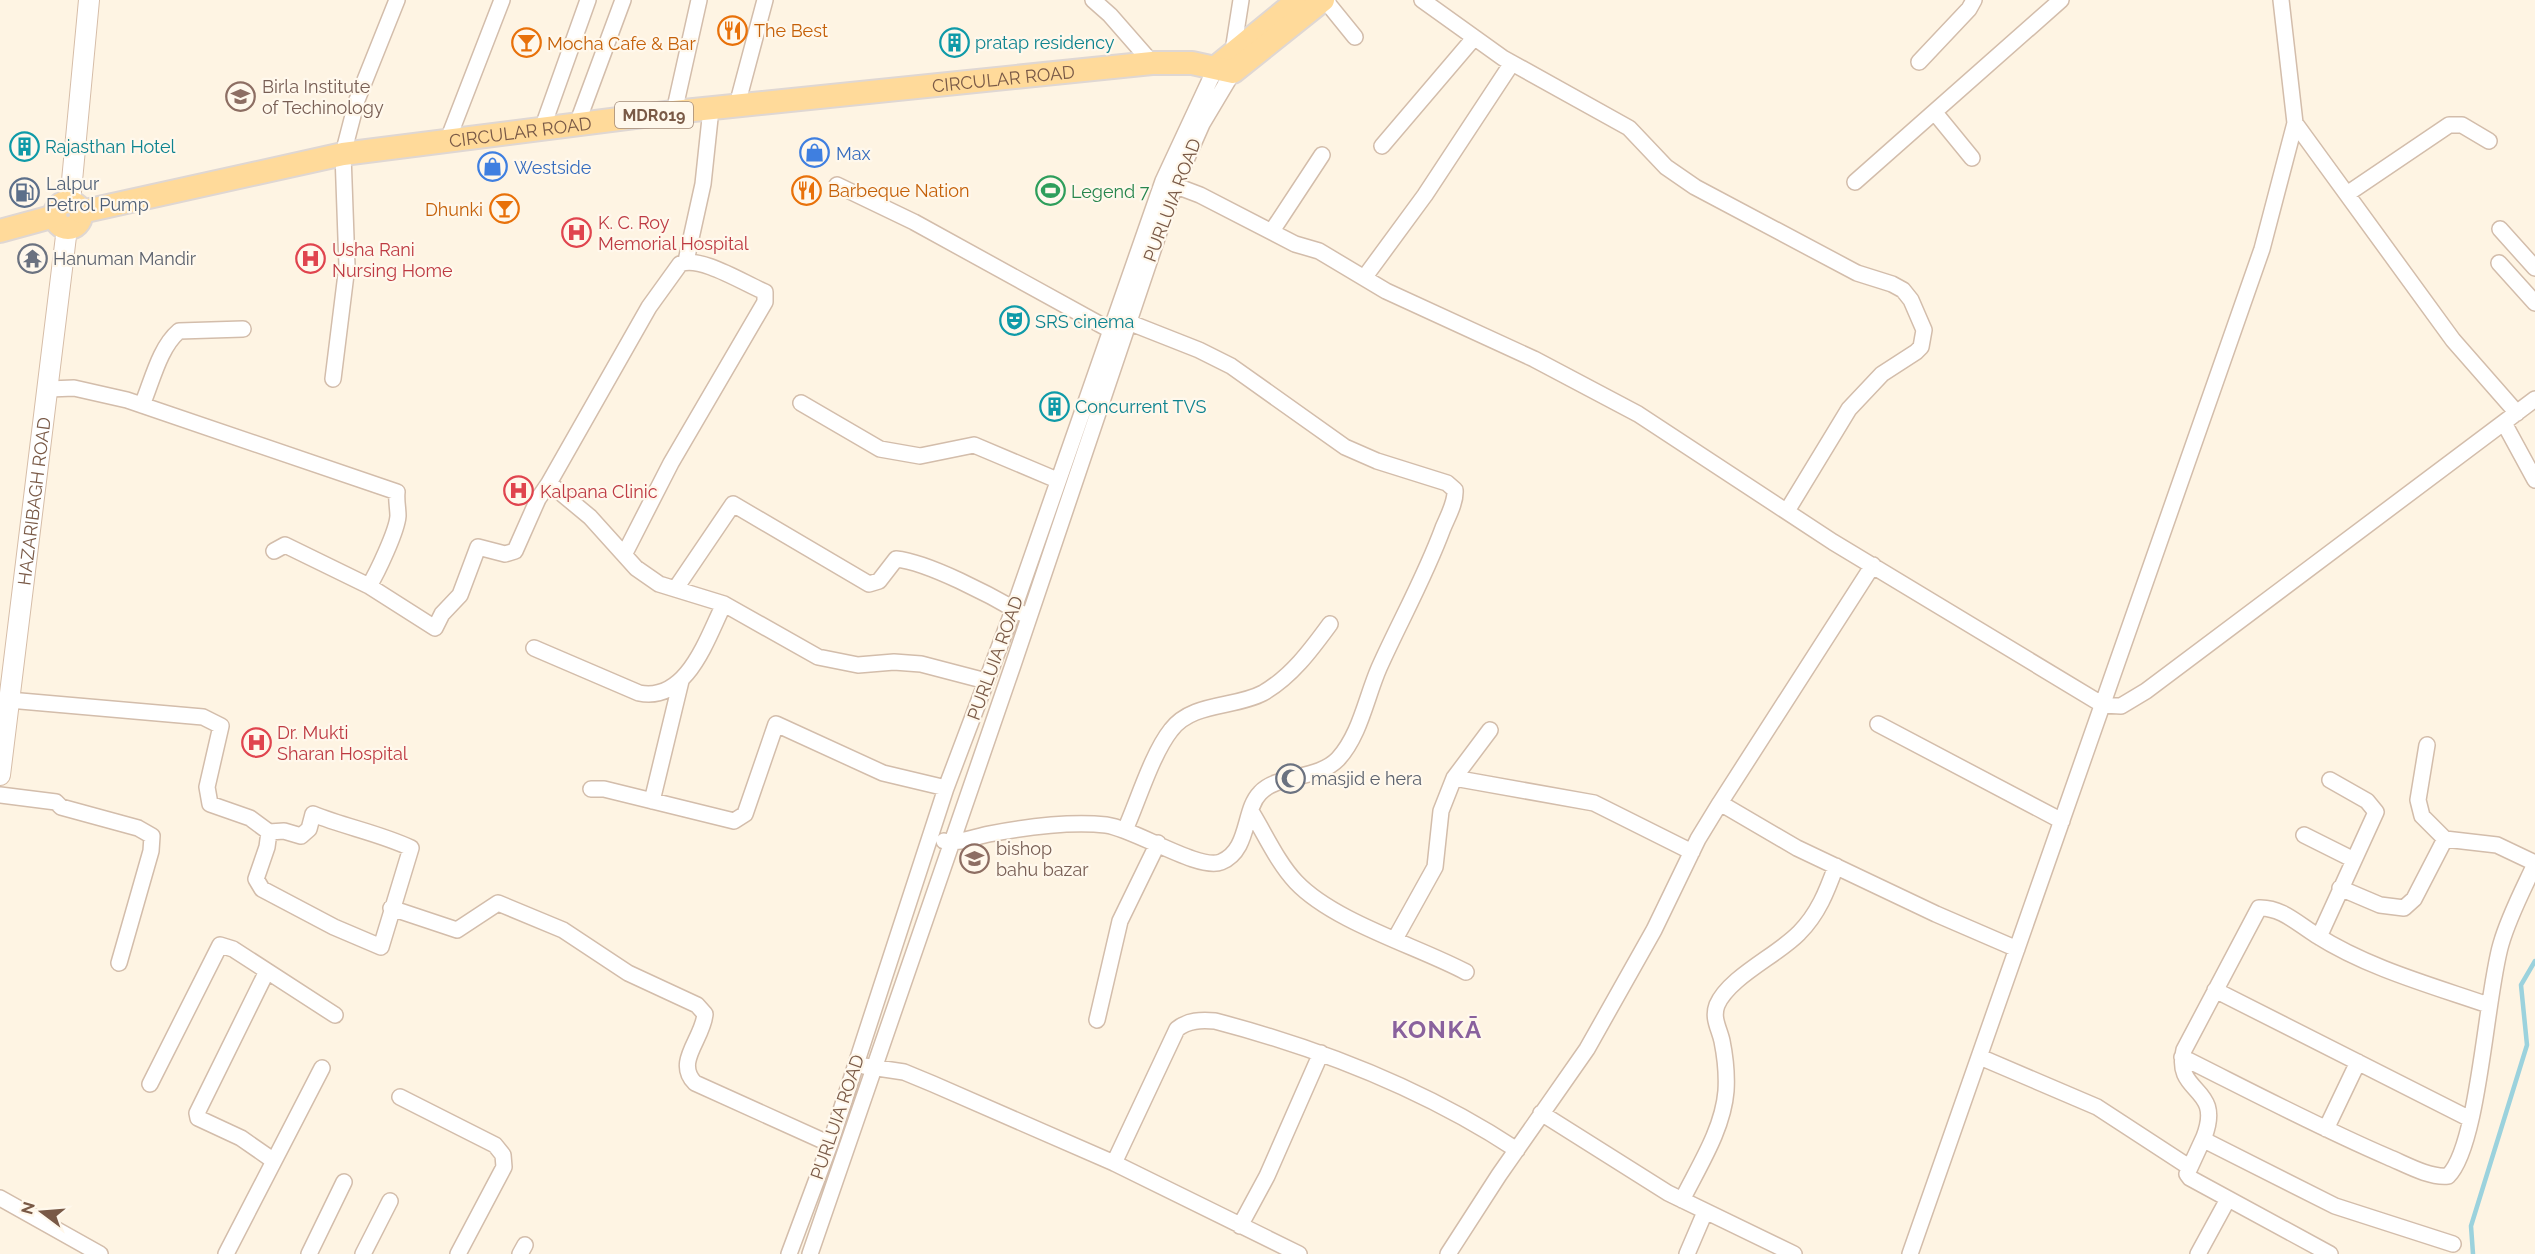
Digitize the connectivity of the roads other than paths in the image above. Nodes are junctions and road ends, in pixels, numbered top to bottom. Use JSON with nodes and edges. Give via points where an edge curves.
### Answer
{"nodes":[{"id":1,"x":89,"y":0,"type":"edge"},
{"id":2,"x":391,"y":0,"type":"edge"},
{"id":3,"x":397,"y":0,"type":"edge"},
{"id":4,"x":502,"y":0,"type":"edge"},
{"id":5,"x":588,"y":0,"type":"edge"},
{"id":6,"x":623,"y":0,"type":"edge"},
{"id":7,"x":699,"y":0,"type":"edge"},
{"id":8,"x":765,"y":0,"type":"edge"},
{"id":9,"x":1093,"y":0,"type":"edge"},
{"id":10,"x":1241,"y":0,"type":"edge"},
{"id":11,"x":1298,"y":0,"type":"edge"},
{"id":12,"x":1324,"y":0,"type":"edge"},
{"id":13,"x":1422,"y":0,"type":"edge"},
{"id":14,"x":1974,"y":0,"type":"edge"},
{"id":15,"x":2061,"y":0,"type":"edge"},
{"id":16,"x":2281,"y":0,"type":"edge"},
{"id":17,"x":1355,"y":38,"type":"dead end"},
{"id":18,"x":1474,"y":38,"type":"junction"},
{"id":19,"x":1919,"y":62,"type":"dead end"},
{"id":20,"x":1152,"y":63,"type":"junction"},
{"id":21,"x":1227,"y":63,"type":"junction"},
{"id":22,"x":1512,"y":63,"type":"junction"},
{"id":23,"x":737,"y":105,"type":"junction"},
{"id":24,"x":711,"y":109,"type":"junction"},
{"id":25,"x":674,"y":112,"type":"junction"},
{"id":26,"x":1936,"y":114,"type":"junction"},
{"id":27,"x":2295,"y":123,"type":"junction"},
{"id":28,"x":577,"y":124,"type":"junction"},
{"id":29,"x":542,"y":129,"type":"junction"},
{"id":30,"x":2489,"y":141,"type":"dead end"},
{"id":31,"x":447,"y":142,"type":"junction"},
{"id":32,"x":1382,"y":146,"type":"dead end"},
{"id":33,"x":338,"y":155,"type":"junction"},
{"id":34,"x":1322,"y":155,"type":"dead end"},
{"id":35,"x":1972,"y":158,"type":"dead end"},
{"id":36,"x":1855,"y":182,"type":"dead end"},
{"id":37,"x":1169,"y":183,"type":"junction"},
{"id":38,"x":837,"y":184,"type":"dead end"},
{"id":39,"x":2347,"y":194,"type":"junction"},
{"id":40,"x":68,"y":214,"type":"junction"},
{"id":41,"x":2500,"y":229,"type":"dead end"},
{"id":42,"x":0,"y":231,"type":"edge"},
{"id":43,"x":1272,"y":231,"type":"junction"},
{"id":44,"x":686,"y":261,"type":"junction"},
{"id":45,"x":2499,"y":264,"type":"dead end"},
{"id":46,"x":2535,"y":268,"type":"edge"},
{"id":47,"x":1364,"y":278,"type":"junction"},
{"id":48,"x":2535,"y":303,"type":"edge"},
{"id":49,"x":1128,"y":322,"type":"junction"},
{"id":50,"x":243,"y":329,"type":"dead end"},
{"id":51,"x":1112,"y":331,"type":"junction"},
{"id":52,"x":333,"y":379,"type":"dead end"},
{"id":53,"x":49,"y":389,"type":"junction"},
{"id":54,"x":2535,"y":399,"type":"edge"},
{"id":55,"x":801,"y":403,"type":"dead end"},
{"id":56,"x":142,"y":405,"type":"junction"},
{"id":57,"x":2517,"y":413,"type":"junction"},
{"id":58,"x":2504,"y":423,"type":"junction"},
{"id":59,"x":1057,"y":480,"type":"junction"},
{"id":60,"x":2535,"y":480,"type":"edge"},
{"id":61,"x":549,"y":483,"type":"junction"},
{"id":62,"x":1787,"y":511,"type":"junction"},
{"id":63,"x":274,"y":551,"type":"dead end"},
{"id":64,"x":625,"y":553,"type":"junction"},
{"id":65,"x":1873,"y":565,"type":"junction"},
{"id":66,"x":369,"y":586,"type":"junction"},
{"id":67,"x":676,"y":588,"type":"junction"},
{"id":68,"x":724,"y":604,"type":"junction"},
{"id":69,"x":1014,"y":609,"type":"junction"},
{"id":70,"x":1029,"y":617,"type":"junction"},
{"id":71,"x":1330,"y":624,"type":"dead end"},
{"id":72,"x":534,"y":648,"type":"dead end"},
{"id":73,"x":681,"y":681,"type":"junction"},
{"id":74,"x":986,"y":681,"type":"junction"},
{"id":75,"x":9,"y":700,"type":"junction"},
{"id":76,"x":2103,"y":705,"type":"junction"},
{"id":77,"x":1878,"y":724,"type":"dead end"},
{"id":78,"x":1490,"y":730,"type":"dead end"},
{"id":79,"x":2427,"y":745,"type":"dead end"},
{"id":80,"x":0,"y":775,"type":"edge"},
{"id":81,"x":1454,"y":778,"type":"junction"},
{"id":82,"x":2330,"y":780,"type":"dead end"},
{"id":83,"x":946,"y":788,"type":"junction"},
{"id":84,"x":591,"y":789,"type":"dead end"},
{"id":85,"x":0,"y":795,"type":"edge"},
{"id":86,"x":652,"y":801,"type":"junction"},
{"id":87,"x":1720,"y":803,"type":"junction"},
{"id":88,"x":1252,"y":813,"type":"junction"},
{"id":89,"x":2062,"y":821,"type":"junction"},
{"id":90,"x":1125,"y":830,"type":"junction"},
{"id":91,"x":268,"y":832,"type":"junction"},
{"id":92,"x":2304,"y":835,"type":"dead end"},
{"id":93,"x":930,"y":837,"type":"junction"},
{"id":94,"x":2445,"y":839,"type":"junction"},
{"id":95,"x":952,"y":843,"type":"junction"},
{"id":96,"x":1158,"y":843,"type":"junction"},
{"id":97,"x":1692,"y":852,"type":"junction"},
{"id":98,"x":2354,"y":860,"type":"junction"},
{"id":99,"x":2535,"y":863,"type":"edge"},
{"id":100,"x":1836,"y":866,"type":"junction"},
{"id":101,"x":2340,"y":888,"type":"junction"},
{"id":102,"x":392,"y":908,"type":"junction"},
{"id":103,"x":2319,"y":937,"type":"junction"},
{"id":104,"x":1395,"y":939,"type":"junction"},
{"id":105,"x":2017,"y":949,"type":"junction"},
{"id":106,"x":119,"y":963,"type":"dead end"},
{"id":107,"x":267,"y":971,"type":"junction"},
{"id":108,"x":1466,"y":972,"type":"dead end"},
{"id":109,"x":2215,"y":990,"type":"junction"},
{"id":110,"x":2488,"y":1005,"type":"junction"},
{"id":111,"x":335,"y":1015,"type":"dead end"},
{"id":112,"x":1097,"y":1020,"type":"dead end"},
{"id":113,"x":1321,"y":1053,"type":"junction"},
{"id":114,"x":1980,"y":1057,"type":"junction"},
{"id":115,"x":2182,"y":1057,"type":"junction"},
{"id":116,"x":2358,"y":1062,"type":"junction"},
{"id":117,"x":855,"y":1064,"type":"junction"},
{"id":118,"x":322,"y":1068,"type":"dead end"},
{"id":119,"x":873,"y":1069,"type":"junction"},
{"id":120,"x":150,"y":1084,"type":"dead end"},
{"id":121,"x":400,"y":1097,"type":"dead end"},
{"id":122,"x":1541,"y":1113,"type":"junction"},
{"id":123,"x":2470,"y":1119,"type":"junction"},
{"id":124,"x":2326,"y":1129,"type":"junction"},
{"id":125,"x":2204,"y":1137,"type":"junction"},
{"id":126,"x":830,"y":1144,"type":"junction"},
{"id":127,"x":1517,"y":1150,"type":"junction"},
{"id":128,"x":274,"y":1161,"type":"junction"},
{"id":129,"x":1114,"y":1163,"type":"junction"},
{"id":130,"x":2189,"y":1167,"type":"junction"},
{"id":131,"x":344,"y":1182,"type":"dead end"},
{"id":132,"x":0,"y":1198,"type":"edge"},
{"id":133,"x":2228,"y":1199,"type":"junction"},
{"id":134,"x":1682,"y":1200,"type":"junction"},
{"id":135,"x":390,"y":1201,"type":"dead end"},
{"id":136,"x":1706,"y":1212,"type":"junction"},
{"id":137,"x":1240,"y":1226,"type":"junction"},
{"id":138,"x":2454,"y":1244,"type":"dead end"},
{"id":139,"x":100,"y":1254,"type":"edge"},
{"id":140,"x":226,"y":1254,"type":"edge"},
{"id":141,"x":309,"y":1254,"type":"edge"},
{"id":142,"x":363,"y":1254,"type":"edge"},
{"id":143,"x":458,"y":1254,"type":"edge"},
{"id":144,"x":789,"y":1254,"type":"edge"},
{"id":145,"x":810,"y":1254,"type":"edge"},
{"id":146,"x":1299,"y":1254,"type":"edge"},
{"id":147,"x":1448,"y":1254,"type":"edge"},
{"id":148,"x":1687,"y":1254,"type":"edge"},
{"id":149,"x":1794,"y":1254,"type":"edge"},
{"id":150,"x":1910,"y":1254,"type":"edge"},
{"id":151,"x":2198,"y":1254,"type":"edge"},
{"id":152,"x":2330,"y":1254,"type":"edge"}],
"edges":[{"from":1,"to":40,"type":"main road","name":"HAZARIBAGH ROAD"},
{"from":2,"to":33,"type":"street","via":[[356,86]]},
{"from":3,"to":33,"type":"street"},
{"from":4,"to":31,"type":"street"},
{"from":5,"to":29,"type":"street"},
{"from":6,"to":28,"type":"street"},
{"from":7,"to":25,"type":"street"},
{"from":8,"to":23,"type":"street"},
{"from":9,"to":20,"type":"street"},
{"from":10,"to":21,"type":"street","name":"PURLUIA ROAD"},
{"from":11,"to":21,"type":"main road"},
{"from":12,"to":17,"type":"street"},
{"from":12,"to":21,"type":"main road"},
{"from":13,"to":18,"type":"street"},
{"from":14,"to":19,"type":"street"},
{"from":15,"to":26,"type":"street"},
{"from":16,"to":27,"type":"street"},
{"from":18,"to":22,"type":"street"},
{"from":18,"to":32,"type":"street"},
{"from":20,"to":21,"type":"main road","name":"CIRCULAR ROAD","number":"MDR019"},
{"from":20,"to":23,"type":"main road","name":"CIRCULAR ROAD","number":"MDR019"},
{"from":21,"to":37,"type":"street","name":"PURLUIA ROAD"},
{"from":22,"to":47,"type":"street","via":[[1425,195]]},
{"from":22,"to":62,"type":"street","via":[[1629,128],[1666,167],[1695,187],[1857,273],[1892,284],[1911,300],[1924,330],[1921,347],[1882,374],[1849,409]]},
{"from":23,"to":24,"type":"main road","name":"CIRCULAR ROAD","number":"MDR019"},
{"from":24,"to":25,"type":"main road","name":"CIRCULAR ROAD","number":"MDR019"},
{"from":24,"to":44,"type":"street","via":[[703,184]]},
{"from":25,"to":28,"type":"main road","name":"CIRCULAR ROAD","number":"MDR019"},
{"from":26,"to":35,"type":"street"},
{"from":26,"to":36,"type":"street"},
{"from":27,"to":39,"type":"street"},
{"from":27,"to":76,"type":"street","via":[[2262,249]]},
{"from":28,"to":29,"type":"main road","name":"CIRCULAR ROAD","number":"MDR019"},
{"from":29,"to":31,"type":"main road","name":"CIRCULAR ROAD","number":"MDR019"},
{"from":30,"to":39,"type":"street","via":[[2462,125],[2449,124]]},
{"from":31,"to":33,"type":"main road","name":"CIRCULAR ROAD","number":"MDR019"},
{"from":33,"to":40,"type":"main road","name":"CIRCULAR ROAD","number":"MDR019"},
{"from":33,"to":52,"type":"street","via":[[347,266]]},
{"from":34,"to":43,"type":"street"},
{"from":37,"to":43,"type":"street"},
{"from":37,"to":49,"type":"street","name":"PURLUIA ROAD"},
{"from":37,"to":51,"type":"street","name":"PURLUIA ROAD"},
{"from":38,"to":51,"type":"street"},
{"from":39,"to":57,"type":"street","via":[[2453,340]]},
{"from":40,"to":42,"type":"main road","name":"CIRCULAR ROAD","number":"MDR019"},
{"from":40,"to":53,"type":"main road","name":"HAZARIBAGH ROAD"},
{"from":41,"to":46,"type":"street"},
{"from":43,"to":47,"type":"street"},
{"from":44,"to":61,"type":"street","via":[[649,307]]},
{"from":44,"to":64,"type":"street","via":[[723,272],[765,292],[766,298],[671,463]]},
{"from":45,"to":48,"type":"street"},
{"from":47,"to":62,"type":"street","via":[[1622,405]]},
{"from":49,"to":70,"type":"street","name":"PURLUIA ROAD"},
{"from":49,"to":88,"type":"street","via":[[1231,366],[1345,447],[1455,489],[1454,502],[1433,555],[1378,669],[1347,747],[1324,768],[1271,785],[1260,793]]},
{"from":50,"to":56,"type":"street","via":[[179,331],[171,338]]},
{"from":51,"to":59,"type":"street","name":"PURLUIA ROAD"},
{"from":53,"to":56,"type":"street","via":[[75,388]]},
{"from":53,"to":75,"type":"main road","name":"HAZARIBAGH ROAD"},
{"from":54,"to":57,"type":"street"},
{"from":55,"to":59,"type":"street","via":[[880,449],[920,456],[974,445]]},
{"from":56,"to":66,"type":"street","via":[[397,492],[396,522]]},
{"from":57,"to":58,"type":"street"},
{"from":58,"to":60,"type":"street"},
{"from":58,"to":76,"type":"street","via":[[2146,691],[2121,706]]},
{"from":59,"to":69,"type":"street","name":"PURLUIA ROAD"},
{"from":61,"to":64,"type":"street"},
{"from":61,"to":66,"type":"street","via":[[515,551],[506,554],[478,547],[460,595],[435,628]]},
{"from":62,"to":65,"type":"street"},
{"from":63,"to":66,"type":"street","via":[[285,546]]},
{"from":64,"to":67,"type":"street","via":[[636,568],[659,584]]},
{"from":65,"to":76,"type":"street"},
{"from":65,"to":87,"type":"street"},
{"from":67,"to":68,"type":"street"},
{"from":67,"to":69,"type":"street","via":[[733,504],[869,584],[879,581],[896,559],[907,560]]},
{"from":68,"to":73,"type":"street"},
{"from":68,"to":74,"type":"street","via":[[818,657],[858,664],[921,664]]},
{"from":69,"to":70,"type":"street"},
{"from":69,"to":74,"type":"street","name":"PURLUIA ROAD"},
{"from":70,"to":95,"type":"street","name":"PURLUIA ROAD"},
{"from":71,"to":90,"type":"street","via":[[1308,653],[1261,694],[1194,714],[1171,729]]},
{"from":72,"to":73,"type":"street","via":[[639,693],[656,694]]},
{"from":73,"to":86,"type":"street"},
{"from":74,"to":83,"type":"street","name":"PURLUIA ROAD"},
{"from":75,"to":80,"type":"main road","name":"HAZARIBAGH ROAD"},
{"from":75,"to":91,"type":"street","via":[[203,717],[221,726],[207,787],[210,804],[250,818]]},
{"from":76,"to":89,"type":"street"},
{"from":77,"to":89,"type":"street"},
{"from":78,"to":81,"type":"street"},
{"from":79,"to":94,"type":"street","via":[[2418,800],[2422,816]]},
{"from":81,"to":97,"type":"street","via":[[1594,803]]},
{"from":81,"to":104,"type":"street","via":[[1441,811],[1435,867]]},
{"from":82,"to":98,"type":"street","via":[[2367,801],[2376,812]]},
{"from":83,"to":86,"type":"street","via":[[883,773],[776,724],[745,814],[734,821]]},
{"from":83,"to":93,"type":"street","name":"PURLUIA ROAD"},
{"from":84,"to":86,"type":"street"},
{"from":85,"to":106,"type":"street","via":[[56,802],[61,807],[138,828],[152,836]]},
{"from":87,"to":97,"type":"street"},
{"from":87,"to":100,"type":"street"},
{"from":88,"to":96,"type":"street","via":[[1237,849],[1223,861],[1205,862]]},
{"from":88,"to":104,"type":"street","via":[[1287,872],[1306,891]]},
{"from":89,"to":105,"type":"street"},
{"from":90,"to":95,"type":"street","via":[[1087,823],[1065,824]]},
{"from":90,"to":96,"type":"street"},
{"from":91,"to":102,"type":"street","via":[[301,836],[309,829],[313,814],[411,848]]},
{"from":91,"to":102,"type":"street","via":[[256,879],[262,889],[381,947]]},
{"from":92,"to":98,"type":"street"},
{"from":93,"to":95,"type":"street"},
{"from":93,"to":117,"type":"street","name":"PURLUIA ROAD"},
{"from":94,"to":99,"type":"street","via":[[2497,845]]},
{"from":94,"to":101,"type":"street","via":[[2414,899],[2404,908],[2380,905]]},
{"from":95,"to":119,"type":"street","name":"PURLUIA ROAD"},
{"from":96,"to":112,"type":"street","via":[[1120,921]]},
{"from":97,"to":122,"type":"street","via":[[1609,1012]]},
{"from":98,"to":101,"type":"street"},
{"from":99,"to":110,"type":"street","via":[[2501,945]]},
{"from":100,"to":105,"type":"street"},
{"from":100,"to":134,"type":"street","via":[[1817,911],[1799,933],[1748,972],[1717,1005],[1715,1018],[1722,1041],[1725,1105]]},
{"from":101,"to":103,"type":"street"},
{"from":102,"to":126,"type":"street","via":[[457,930],[498,903],[563,930],[628,973],[697,1005],[705,1014],[686,1063],[687,1075],[695,1083]]},
{"from":103,"to":109,"type":"street","via":[[2282,913],[2259,908]]},
{"from":103,"to":110,"type":"street","via":[[2387,970]]},
{"from":104,"to":108,"type":"street"},
{"from":105,"to":114,"type":"street"},
{"from":107,"to":111,"type":"street"},
{"from":107,"to":120,"type":"street","via":[[220,945]]},
{"from":107,"to":128,"type":"street","via":[[197,1113],[198,1118],[241,1138]]},
{"from":109,"to":115,"type":"street"},
{"from":109,"to":116,"type":"street"},
{"from":110,"to":123,"type":"street"},
{"from":113,"to":127,"type":"street","via":[[1437,1101]]},
{"from":113,"to":129,"type":"street","via":[[1215,1021],[1184,1024],[1172,1039]]},
{"from":113,"to":137,"type":"street","via":[[1267,1176]]},
{"from":114,"to":130,"type":"street","via":[[2097,1107]]},
{"from":114,"to":150,"type":"street"},
{"from":115,"to":124,"type":"street"},
{"from":115,"to":125,"type":"street","via":[[2183,1073],[2210,1110],[2211,1120]]},
{"from":116,"to":123,"type":"street"},
{"from":116,"to":124,"type":"street"},
{"from":117,"to":119,"type":"street"},
{"from":117,"to":126,"type":"street","name":"PURLUIA ROAD"},
{"from":118,"to":128,"type":"street"},
{"from":119,"to":129,"type":"street","via":[[904,1072]]},
{"from":119,"to":145,"type":"street","name":"PURLUIA ROAD"},
{"from":121,"to":143,"type":"street","via":[[495,1145],[503,1155],[504,1167]]},
{"from":122,"to":127,"type":"street"},
{"from":122,"to":134,"type":"street"},
{"from":123,"to":124,"type":"street","via":[[2454,1171],[2441,1177]]},
{"from":125,"to":130,"type":"street"},
{"from":125,"to":138,"type":"street","via":[[2335,1206]]},
{"from":126,"to":144,"type":"street","name":"PURLUIA ROAD"},
{"from":127,"to":147,"type":"street"},
{"from":128,"to":140,"type":"street"},
{"from":129,"to":137,"type":"street"},
{"from":130,"to":133,"type":"street","via":[[2190,1178]]},
{"from":131,"to":141,"type":"street"},
{"from":132,"to":139,"type":"street"},
{"from":133,"to":151,"type":"street"},
{"from":133,"to":152,"type":"street"},
{"from":134,"to":136,"type":"street"},
{"from":135,"to":142,"type":"street"},
{"from":136,"to":148,"type":"street"},
{"from":136,"to":149,"type":"street"},
{"from":137,"to":146,"type":"street"}]}
